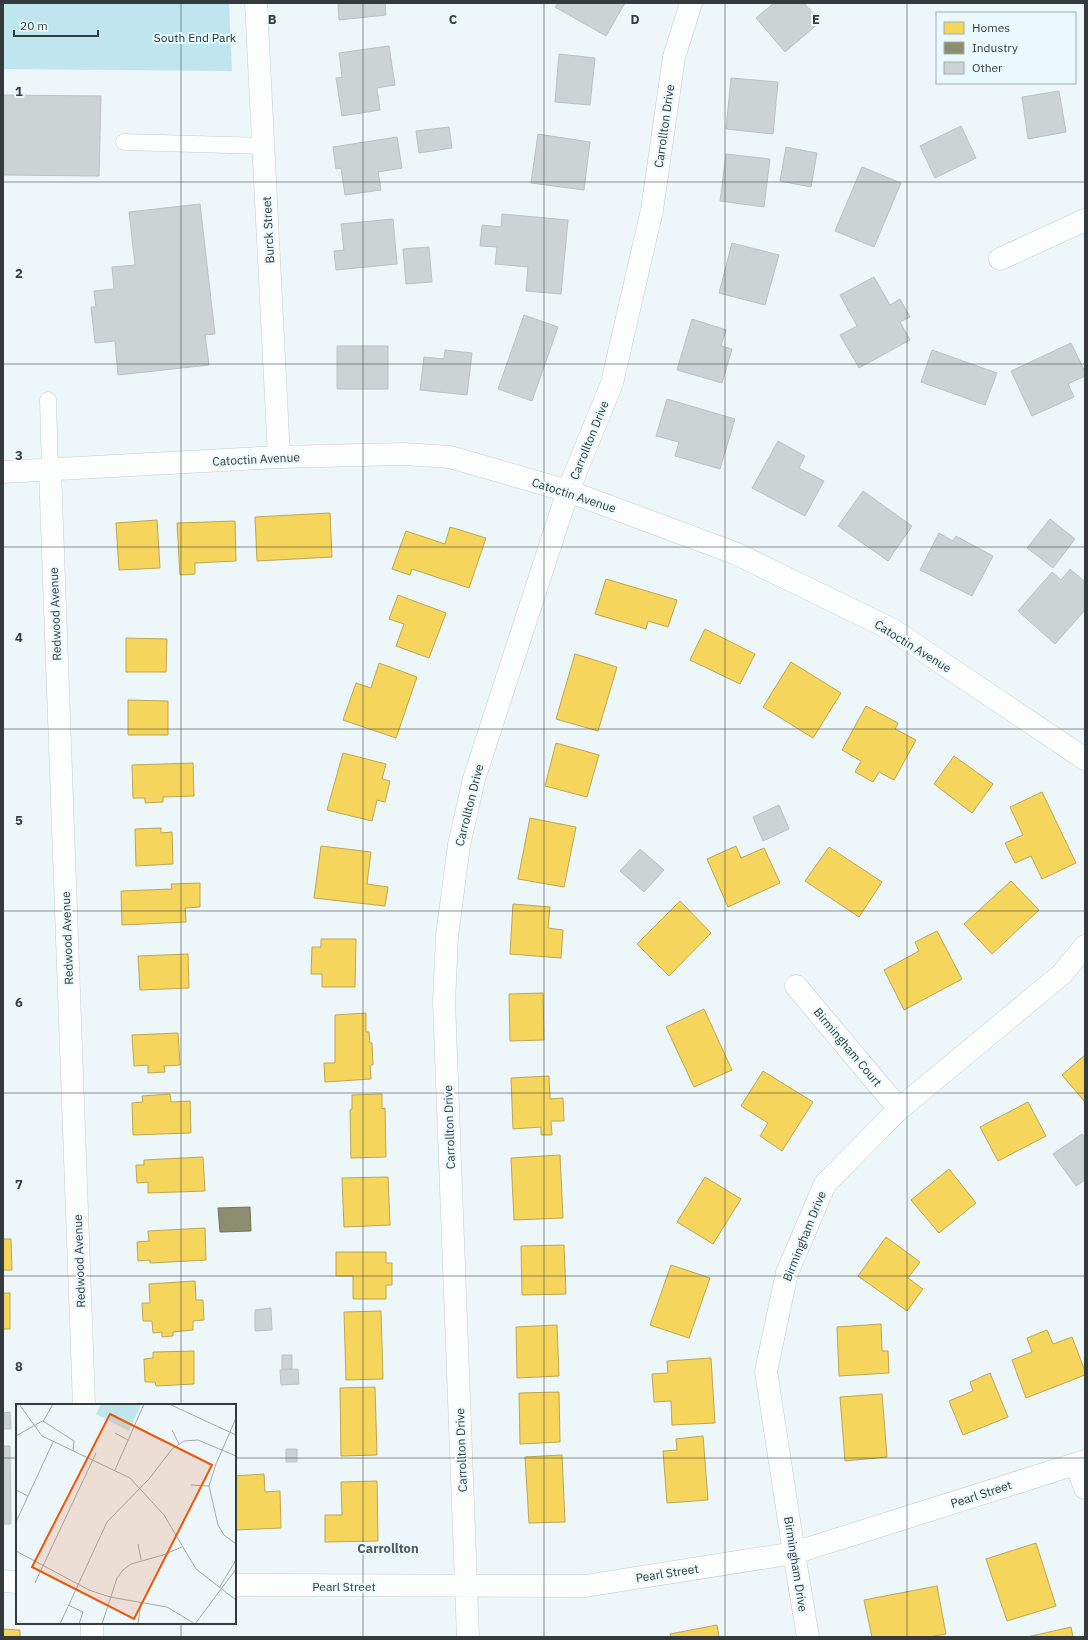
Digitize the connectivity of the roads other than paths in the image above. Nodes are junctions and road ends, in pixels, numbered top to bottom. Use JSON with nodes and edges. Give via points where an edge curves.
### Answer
{"nodes":[{"id":1,"x":256,"y":3,"type":"edge"},
{"id":2,"x":691,"y":3,"type":"edge"},
{"id":3,"x":124,"y":142,"type":"dead end"},
{"id":4,"x":263,"y":146,"type":"junction"},
{"id":5,"x":1085,"y":220,"type":"edge"},
{"id":6,"x":1000,"y":259,"type":"dead end"},
{"id":7,"x":48,"y":400,"type":"dead end"},
{"id":8,"x":279,"y":457,"type":"junction"},
{"id":9,"x":50,"y":470,"type":"junction"},
{"id":10,"x":3,"y":472,"type":"edge"},
{"id":11,"x":568,"y":491,"type":"junction"},
{"id":12,"x":1085,"y":759,"type":"edge"},
{"id":13,"x":1085,"y":946,"type":"edge"},
{"id":14,"x":796,"y":986,"type":"dead end"},
{"id":15,"x":899,"y":1109,"type":"junction"},
{"id":16,"x":84,"y":1404,"type":"edge"},
{"id":17,"x":1081,"y":1462,"type":"edge"},
{"id":18,"x":1085,"y":1488,"type":"edge"},
{"id":19,"x":794,"y":1553,"type":"junction"},
{"id":20,"x":3,"y":1581,"type":"edge"},
{"id":21,"x":16,"y":1582,"type":"edge"},
{"id":22,"x":236,"y":1585,"type":"edge"},
{"id":23,"x":466,"y":1587,"type":"junction"},
{"id":24,"x":92,"y":1624,"type":"edge"},
{"id":25,"x":92,"y":1637,"type":"edge"},
{"id":26,"x":468,"y":1637,"type":"edge"},
{"id":27,"x":808,"y":1637,"type":"edge"}],
"edges":[{"from":1,"to":4,"type":"street","name":"Burck Street"},
{"from":2,"to":11,"type":"street","name":"Carrollton Drive","via":[[674,57],[652,210],[612,383]]},
{"from":3,"to":4,"type":"lane"},
{"from":4,"to":8,"type":"street","name":"Burck Street"},
{"from":5,"to":6,"type":"street"},
{"from":7,"to":9,"type":"lane"},
{"from":8,"to":9,"type":"street","name":"Catoctin Avenue"},
{"from":8,"to":11,"type":"street","name":"Catoctin Avenue","via":[[404,454],[450,458]]},
{"from":9,"to":10,"type":"street","name":"Catoctin Avenue"},
{"from":9,"to":16,"type":"street","name":"Redwood Avenue"},
{"from":11,"to":12,"type":"street","name":"Catoctin Avenue","via":[[737,554],[893,630]]},
{"from":11,"to":23,"type":"street","name":"Carrollton Drive","via":[[474,779],[459,845],[447,936],[444,1002]]},
{"from":13,"to":15,"type":"street","name":"Birmingham Drive","via":[[1062,974]]},
{"from":14,"to":15,"type":"street","name":"Birmingham Court"},
{"from":15,"to":19,"type":"street","name":"Birmingham Drive","via":[[825,1184],[787,1273],[766,1371]]},
{"from":17,"to":18,"type":"street"},
{"from":17,"to":19,"type":"street","name":"Pearl Street"},
{"from":19,"to":23,"type":"street","name":"Pearl Street","via":[[586,1586]]},
{"from":19,"to":27,"type":"street","name":"Birmingham Drive"},
{"from":20,"to":21,"type":"street"},
{"from":22,"to":23,"type":"street","name":"Pearl Street"},
{"from":23,"to":26,"type":"street","name":"Carrollton Drive"},
{"from":24,"to":25,"type":"street"}]}
